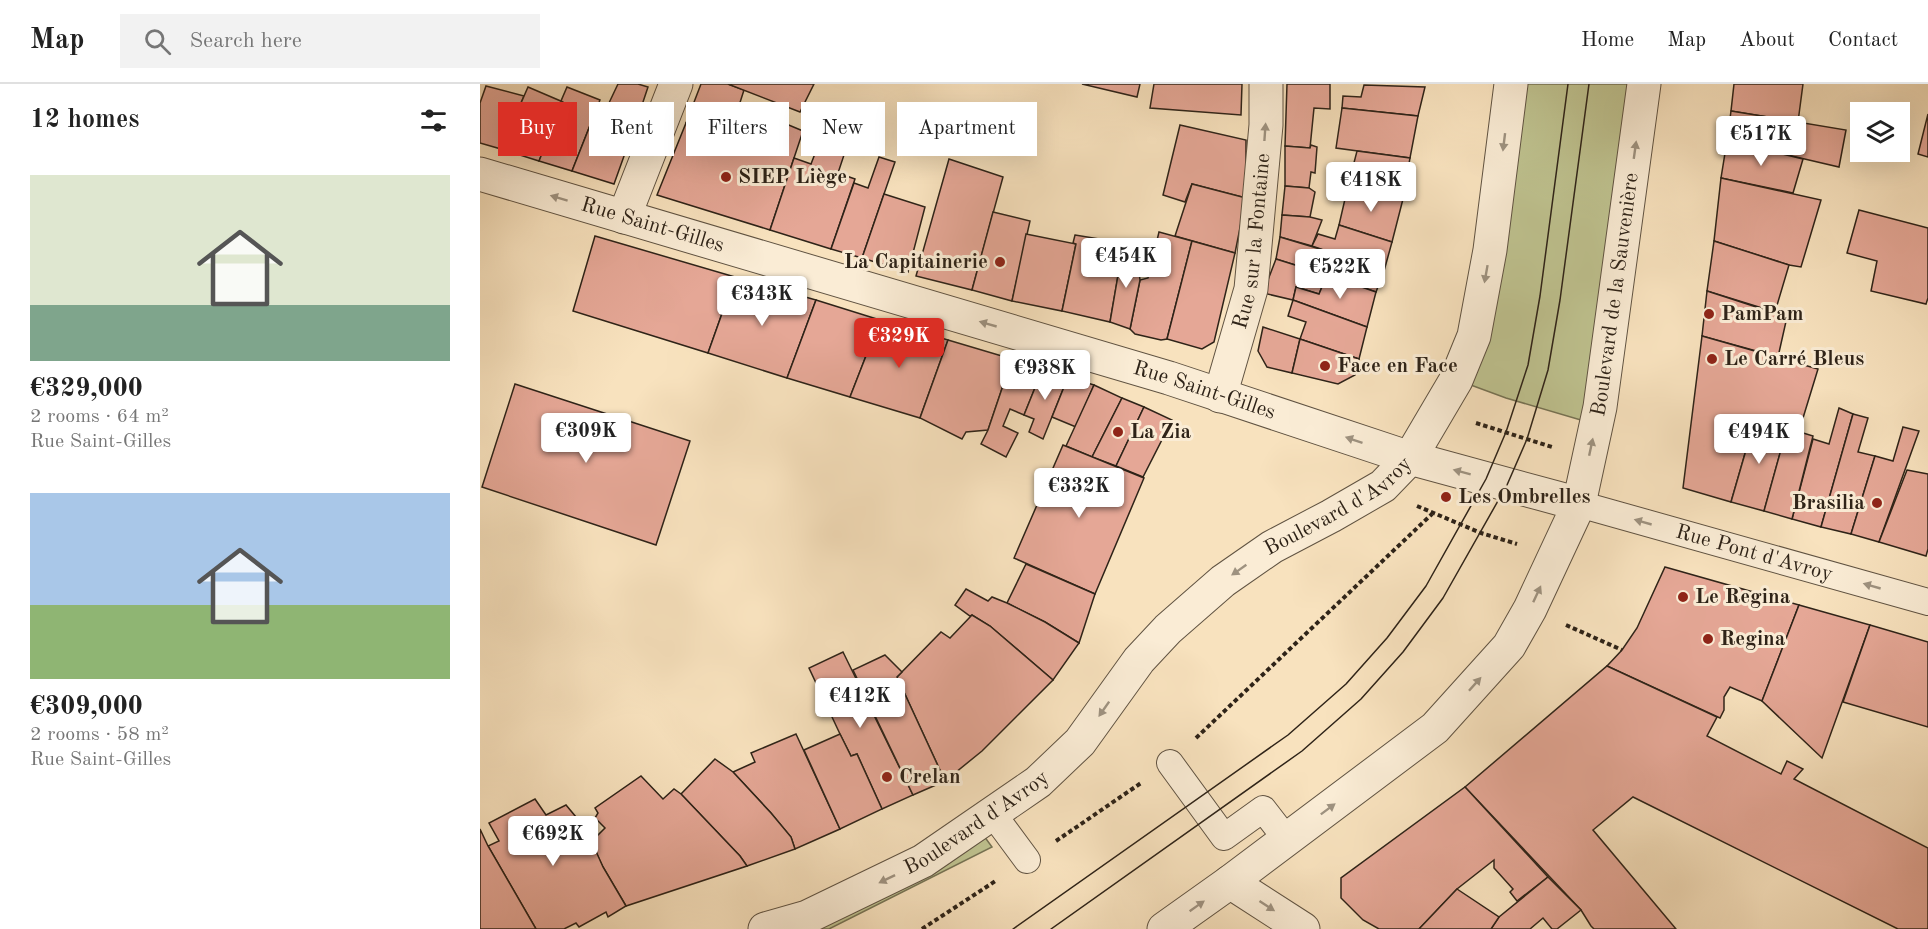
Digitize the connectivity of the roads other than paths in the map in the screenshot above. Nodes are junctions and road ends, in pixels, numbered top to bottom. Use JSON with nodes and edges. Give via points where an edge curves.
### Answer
{"nodes":[{"id":1,"x":676,"y":84,"type":"edge"},
{"id":2,"x":1266,"y":84,"type":"edge"},
{"id":3,"x":1511,"y":84,"type":"edge"},
{"id":4,"x":1644,"y":84,"type":"edge"},
{"id":5,"x":480,"y":174,"type":"edge"},
{"id":6,"x":624,"y":217,"type":"junction"},
{"id":7,"x":1220,"y":396,"type":"junction"},
{"id":8,"x":1410,"y":458,"type":"junction"},
{"id":9,"x":1579,"y":504,"type":"junction"},
{"id":10,"x":1928,"y":602,"type":"edge"},
{"id":11,"x":1170,"y":763,"type":"dead end"},
{"id":12,"x":993,"y":814,"type":"junction"},
{"id":13,"x":1287,"y":840,"type":"junction"},
{"id":14,"x":1027,"y":860,"type":"dead end"},
{"id":15,"x":1230,"y":882,"type":"junction"},
{"id":16,"x":765,"y":929,"type":"edge"},
{"id":17,"x":1164,"y":929,"type":"edge"},
{"id":18,"x":1303,"y":929,"type":"edge"}],
"edges":[{"from":1,"to":6,"type":"street"},
{"from":7,"to":2,"type":"street","name":"Rue sur la Fontaine","one_way":true,"via":[[1251,289]]},
{"from":3,"to":8,"type":"street","one_way":true,"via":[[1490,250],[1474,336],[1460,374]]},
{"from":9,"to":4,"type":"street","name":"Boulevard de la Sauvenière","one_way":true,"via":[[1600,407]]},
{"from":6,"to":5,"type":"street","name":"Rue Saint-Gilles","one_way":true},
{"from":7,"to":6,"type":"street","name":"Rue Saint-Gilles","one_way":true},
{"from":8,"to":7,"type":"street","name":"Rue Saint-Gilles","one_way":true},
{"from":9,"to":8,"type":"street","name":"Boulevard d'Avroy","one_way":true},
{"from":8,"to":12,"type":"street","name":"Boulevard d'Avroy","one_way":true,"via":[[1383,486],[1272,547],[1223,581],[1168,628],[1139,660],[1080,742],[1038,782]]},
{"from":10,"to":9,"type":"street","name":"Rue Pont d'Avroy","one_way":true},
{"from":13,"to":9,"type":"street","one_way":true,"via":[[1435,728],[1509,646]]},
{"from":11,"to":13,"type":"street","via":[[1224,837],[1263,809]]},
{"from":12,"to":14,"type":"street"},
{"from":12,"to":16,"type":"street","name":"Boulevard d'Avroy","one_way":true,"via":[[923,861],[807,917]]},
{"from":13,"to":15,"type":"street"},
{"from":17,"to":15,"type":"street","one_way":true},
{"from":15,"to":18,"type":"street","one_way":true}]}
